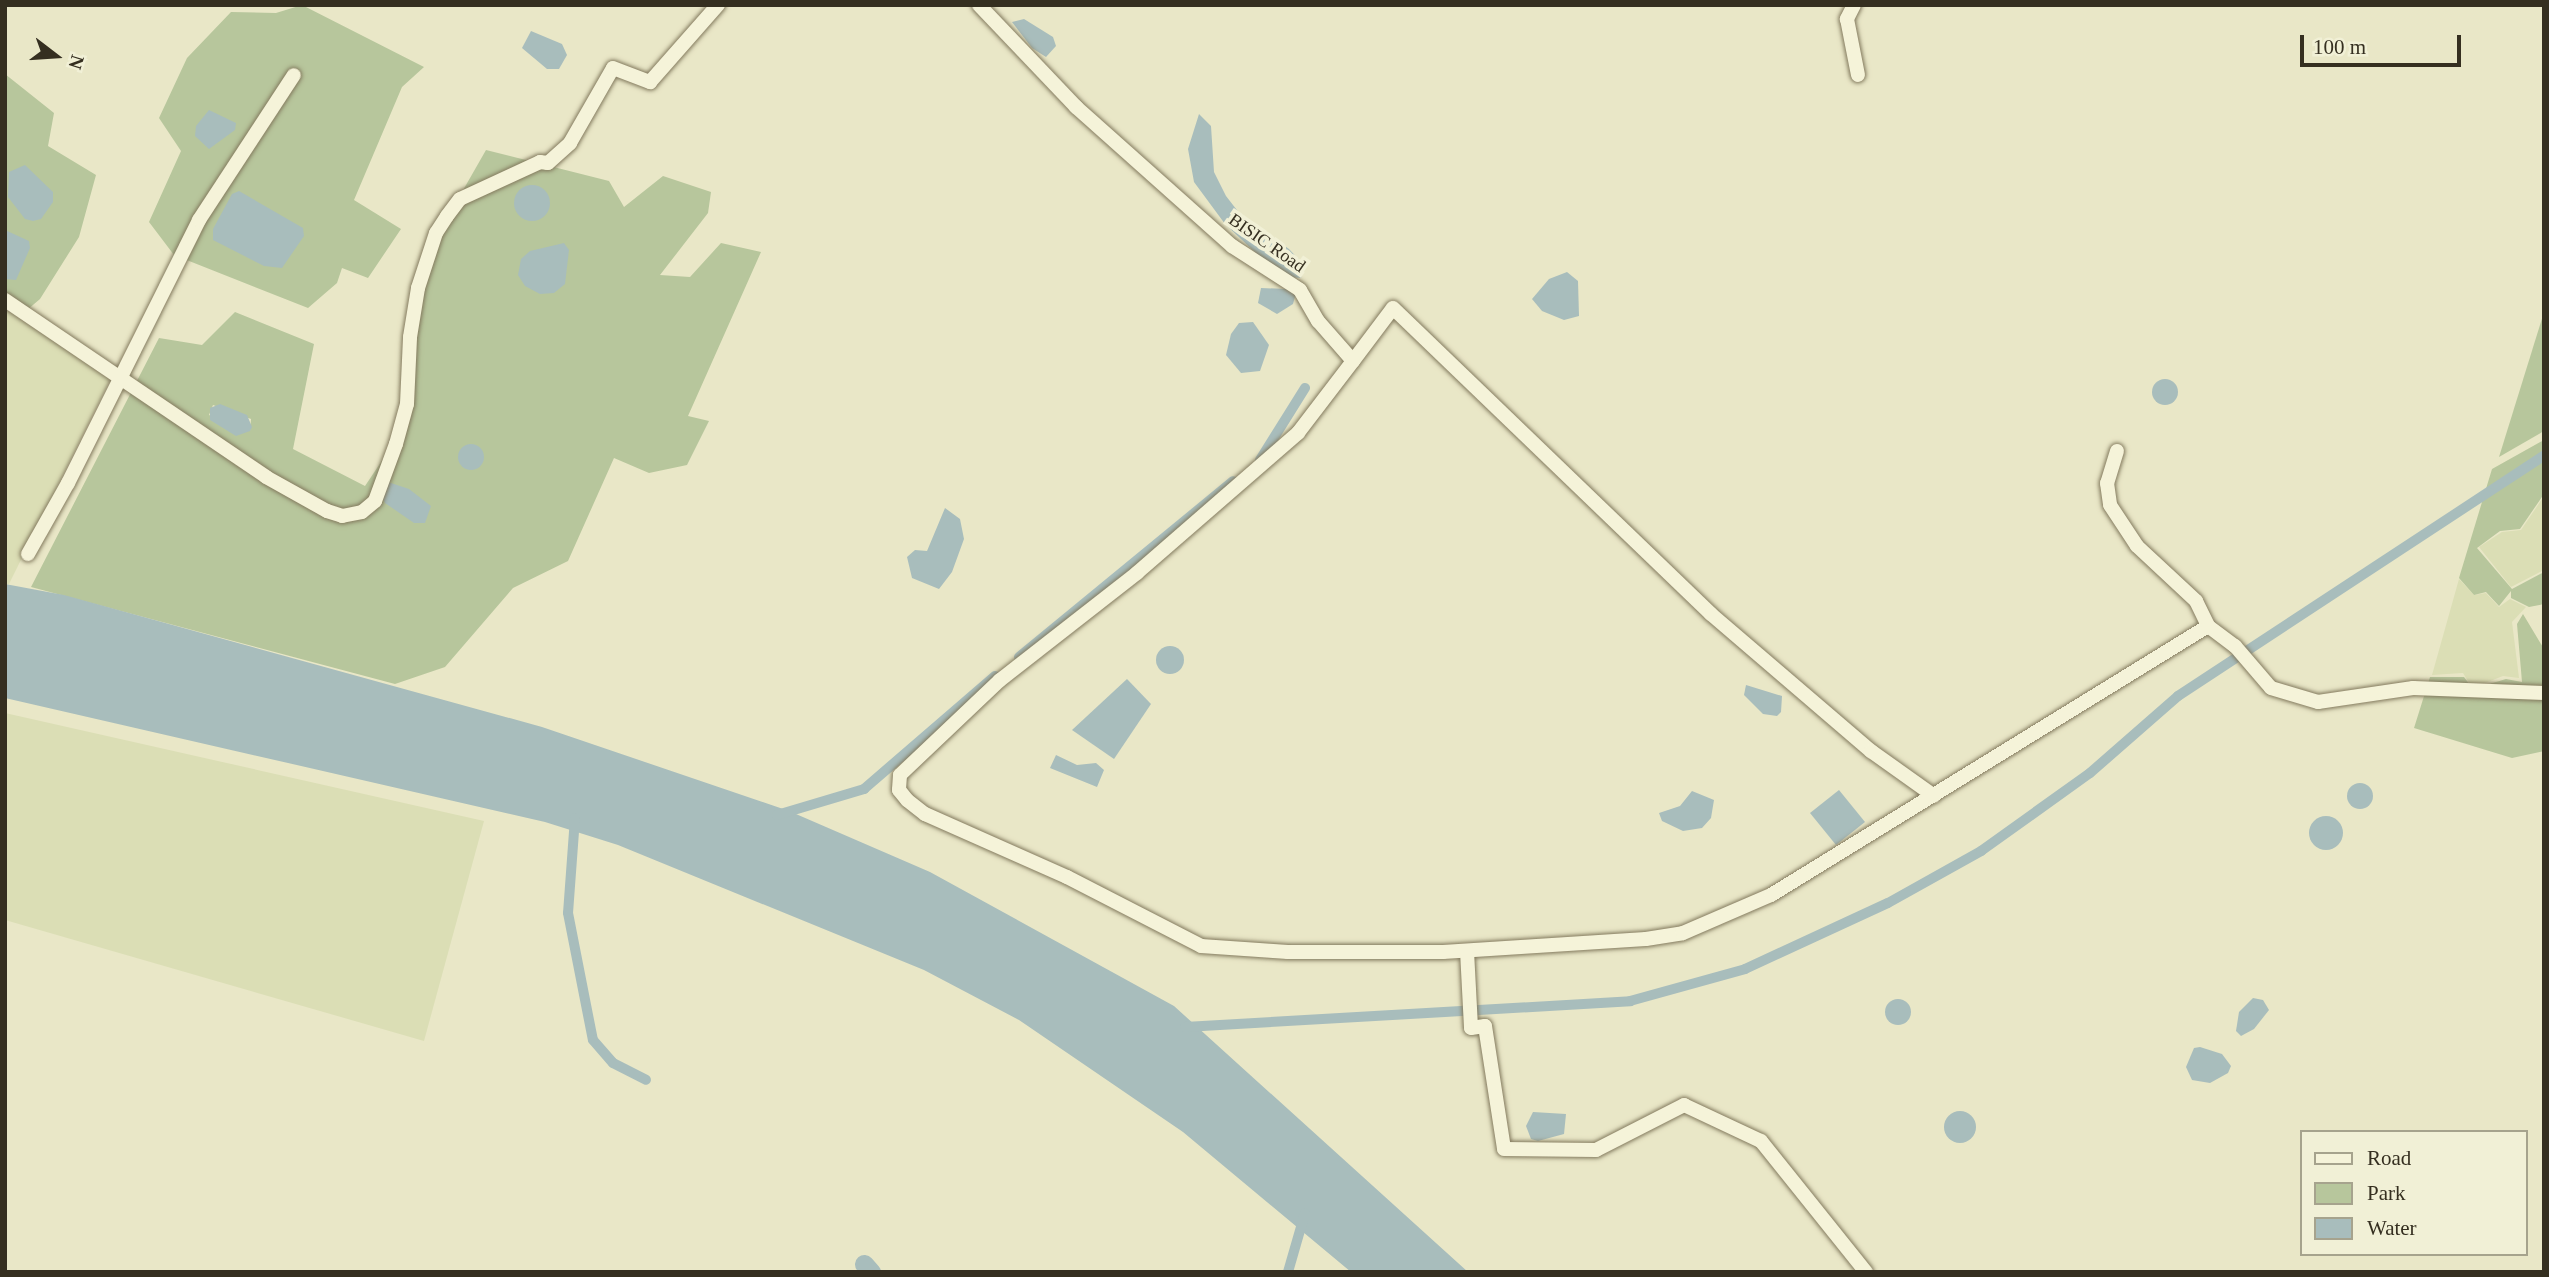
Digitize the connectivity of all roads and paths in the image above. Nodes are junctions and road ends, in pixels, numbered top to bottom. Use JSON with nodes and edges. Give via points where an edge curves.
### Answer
{"nodes":[{"id":1,"x":718,"y":5,"type":"edge"},
{"id":2,"x":979,"y":5,"type":"edge"},
{"id":3,"x":1854,"y":5,"type":"edge"},
{"id":4,"x":294,"y":75,"type":"dead end"},
{"id":5,"x":1858,"y":75,"type":"dead end"},
{"id":6,"x":5,"y":300,"type":"edge"},
{"id":7,"x":1353,"y":361,"type":"junction"},
{"id":8,"x":120,"y":377,"type":"junction"},
{"id":9,"x":2117,"y":451,"type":"dead end"},
{"id":10,"x":28,"y":554,"type":"dead end"},
{"id":11,"x":2208,"y":626,"type":"junction"},
{"id":12,"x":2544,"y":693,"type":"edge"},
{"id":13,"x":1934,"y":796,"type":"junction"},
{"id":14,"x":1467,"y":951,"type":"junction"},
{"id":15,"x":1866,"y":1272,"type":"edge"}],
"edges":[{"from":1,"to":8,"type":"street","via":[[650,82],[613,68],[570,143],[548,163],[540,162],[460,199],[447,216],[436,233],[418,288],[407,404],[396,444],[375,501],[362,512],[342,516],[327,511],[215,445]]},
{"from":2,"to":7,"type":"street","name":"BISIC Road","via":[[1076,107],[1232,246],[1300,290],[1318,321]]},
{"from":3,"to":5,"type":"street","via":[[1847,19]]},
{"from":4,"to":8,"type":"street","via":[[199,220]]},
{"from":6,"to":8,"type":"street"},
{"from":7,"to":13,"type":"street","via":[[1393,308],[1711,614],[1871,751]]},
{"from":7,"to":14,"type":"street","via":[[1298,433],[1137,573],[1000,680],[900,775],[897,784],[907,800],[925,814],[1067,877],[1200,946],[1288,952]]},
{"from":8,"to":10,"type":"street"},
{"from":9,"to":11,"type":"street","via":[[2107,483],[2110,505],[2137,546],[2196,601]]},
{"from":11,"to":12,"type":"street","via":[[2235,646],[2271,688],[2318,702],[2413,688]]},
{"from":11,"to":13,"type":"street"},
{"from":13,"to":14,"type":"street","via":[[1771,895],[1683,933]]},
{"from":14,"to":15,"type":"street","via":[[1471,1028],[1485,1026],[1504,1149],[1596,1150],[1684,1105],[1761,1141]]}]}
